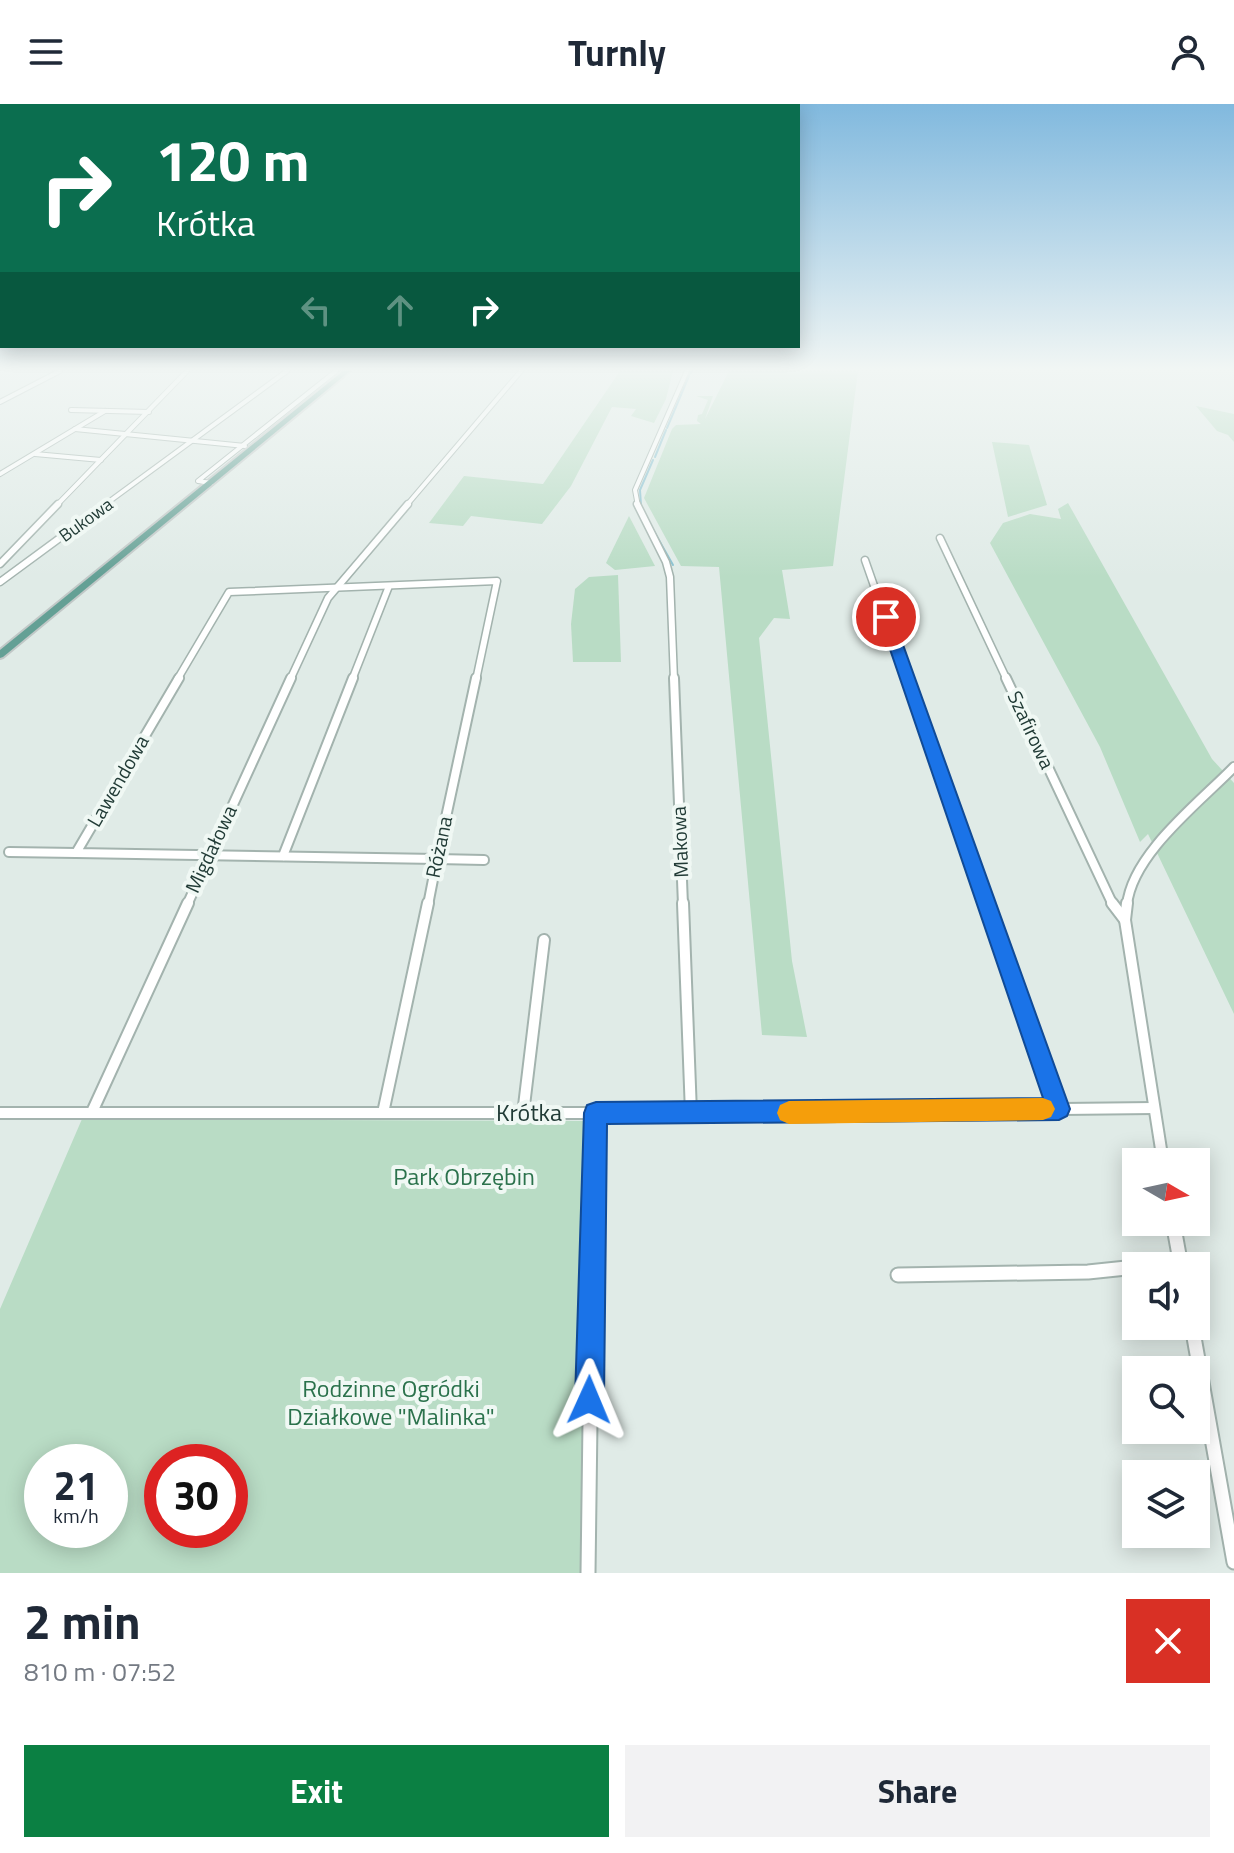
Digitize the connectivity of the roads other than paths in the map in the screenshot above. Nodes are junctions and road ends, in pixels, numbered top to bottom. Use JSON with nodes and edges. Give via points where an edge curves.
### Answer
{"nodes":[{"id":1,"x":58,"y":440,"type":"edge"},
{"id":2,"x":121,"y":440,"type":"edge"},
{"id":3,"x":180,"y":440,"type":"edge"},
{"id":4,"x":251,"y":440,"type":"edge"},
{"id":5,"x":264,"y":440,"type":"edge"},
{"id":6,"x":462,"y":440,"type":"edge"},
{"id":7,"x":660,"y":440,"type":"edge"},
{"id":8,"x":194,"y":441,"type":"junction"},
{"id":9,"x":243,"y":446,"type":"junction"},
{"id":10,"x":255,"y":447,"type":"junction"},
{"id":11,"x":34,"y":454,"type":"junction"},
{"id":12,"x":101,"y":460,"type":"junction"},
{"id":13,"x":0,"y":474,"type":"edge"},
{"id":14,"x":211,"y":483,"type":"junction"},
{"id":15,"x":940,"y":538,"type":"dead end"},
{"id":16,"x":659,"y":550,"type":"junction"},
{"id":17,"x":650,"y":551,"type":"dead end"},
{"id":18,"x":865,"y":560,"type":"dead end"},
{"id":19,"x":0,"y":564,"type":"edge"},
{"id":20,"x":0,"y":574,"type":"edge"},
{"id":21,"x":8,"y":576,"type":"junction"},
{"id":22,"x":0,"y":582,"type":"edge"},
{"id":23,"x":389,"y":586,"type":"junction"},
{"id":24,"x":334,"y":588,"type":"junction"},
{"id":25,"x":0,"y":655,"type":"edge"},
{"id":26,"x":1234,"y":767,"type":"edge"},
{"id":27,"x":9,"y":852,"type":"dead end"},
{"id":28,"x":76,"y":853,"type":"junction"},
{"id":29,"x":207,"y":855,"type":"junction"},
{"id":30,"x":283,"y":856,"type":"junction"},
{"id":31,"x":436,"y":860,"type":"junction"},
{"id":32,"x":484,"y":860,"type":"dead end"},
{"id":33,"x":1125,"y":920,"type":"junction"},
{"id":34,"x":544,"y":940,"type":"dead end"},
{"id":35,"x":1154,"y":1108,"type":"junction"},
{"id":36,"x":1059,"y":1109,"type":"junction"},
{"id":37,"x":92,"y":1112,"type":"junction"},
{"id":38,"x":0,"y":1113,"type":"edge"},
{"id":39,"x":383,"y":1113,"type":"junction"},
{"id":40,"x":596,"y":1113,"type":"junction"},
{"id":41,"x":691,"y":1113,"type":"junction"},
{"id":42,"x":523,"y":1114,"type":"junction"},
{"id":43,"x":1161,"y":1148,"type":"edge"},
{"id":44,"x":1122,"y":1268,"type":"edge"},
{"id":45,"x":898,"y":1275,"type":"dead end"},
{"id":46,"x":1194,"y":1340,"type":"edge"},
{"id":47,"x":1234,"y":1562,"type":"edge"},
{"id":48,"x":588,"y":1573,"type":"edge"}],
"edges":[{"from":1,"to":11,"type":"street"},
{"from":2,"to":12,"type":"street"},
{"from":3,"to":8,"type":"street"},
{"from":4,"to":9,"type":"street"},
{"from":5,"to":10,"type":"main road"},
{"from":6,"to":24,"type":"street","name":"Migdałowa"},
{"from":7,"to":16,"type":"street","via":[[635,490],[635,501]]},
{"from":8,"to":9,"type":"street"},
{"from":8,"to":21,"type":"street","name":"Bukowa"},
{"from":9,"to":10,"type":"street"},
{"from":9,"to":14,"type":"street","via":[[198,481]]},
{"from":10,"to":14,"type":"main road"},
{"from":11,"to":12,"type":"street"},
{"from":11,"to":13,"type":"street"},
{"from":12,"to":19,"type":"street"},
{"from":14,"to":25,"type":"main road"},
{"from":15,"to":33,"type":"street","name":"Szafirowa","via":[[1115,909]]},
{"from":16,"to":17,"type":"street"},
{"from":16,"to":41,"type":"street","name":"Makowa","via":[[669,572]]},
{"from":18,"to":36,"type":"street"},
{"from":20,"to":21,"type":"street"},
{"from":21,"to":22,"type":"street","name":"Bukowa"},
{"from":23,"to":24,"type":"street"},
{"from":23,"to":30,"type":"street"},
{"from":23,"to":31,"type":"street","name":"Różana","via":[[497,581]]},
{"from":24,"to":28,"type":"street","name":"Lawendowa","via":[[227,594]]},
{"from":24,"to":29,"type":"street","name":"Migdałowa"},
{"from":26,"to":33,"type":"street","via":[[1144,859],[1128,892]]},
{"from":27,"to":28,"type":"street"},
{"from":28,"to":29,"type":"street","name":"Lawendowa"},
{"from":29,"to":30,"type":"street","name":"Lawendowa"},
{"from":29,"to":37,"type":"street","name":"Migdałowa"},
{"from":30,"to":31,"type":"street","name":"Lawendowa"},
{"from":31,"to":32,"type":"street","name":"Lawendowa"},
{"from":31,"to":39,"type":"street","name":"Różana"},
{"from":33,"to":35,"type":"street"},
{"from":34,"to":42,"type":"street"},
{"from":35,"to":36,"type":"street","name":"Krótka"},
{"from":35,"to":43,"type":"street"},
{"from":36,"to":41,"type":"street","name":"Krótka"},
{"from":37,"to":38,"type":"street","name":"Krótka"},
{"from":37,"to":39,"type":"street","name":"Krótka"},
{"from":39,"to":42,"type":"street","name":"Krótka"},
{"from":40,"to":41,"type":"street","name":"Krótka"},
{"from":40,"to":42,"type":"street","name":"Krótka"},
{"from":40,"to":48,"type":"street"},
{"from":44,"to":45,"type":"street"},
{"from":46,"to":47,"type":"street"}]}
